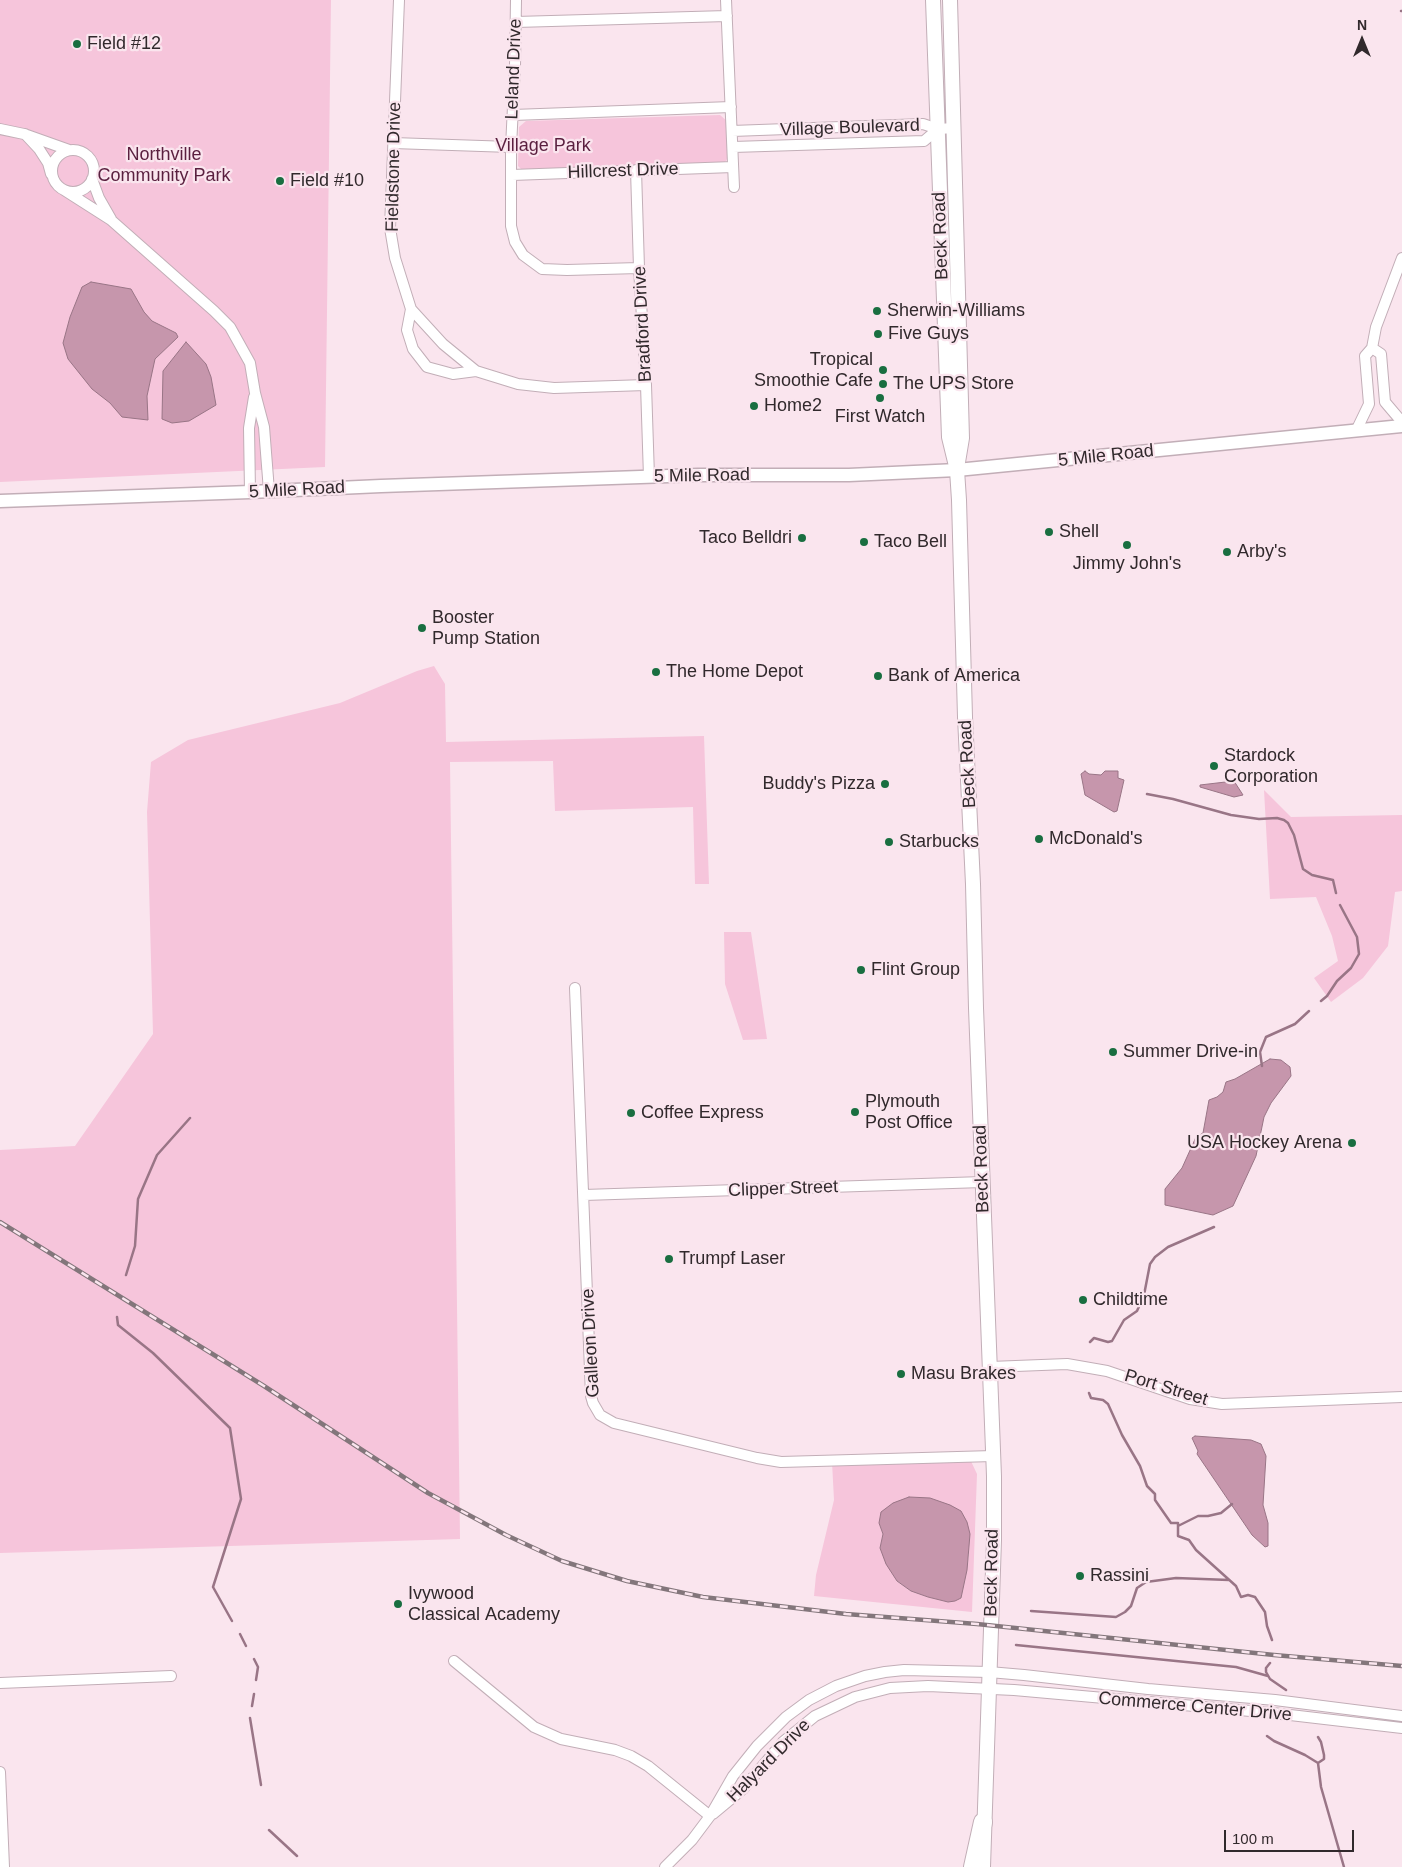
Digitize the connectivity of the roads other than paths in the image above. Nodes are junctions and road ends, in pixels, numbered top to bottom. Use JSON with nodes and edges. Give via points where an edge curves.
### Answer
{"nodes":[{"id":1,"x":399,"y":0,"type":"edge"},
{"id":2,"x":516,"y":0,"type":"edge"},
{"id":3,"x":726,"y":0,"type":"edge"},
{"id":4,"x":933,"y":0,"type":"edge"},
{"id":5,"x":950,"y":0,"type":"edge"},
{"id":6,"x":727,"y":16,"type":"junction"},
{"id":7,"x":516,"y":22,"type":"junction"},
{"id":8,"x":731,"y":108,"type":"junction"},
{"id":9,"x":513,"y":115,"type":"junction"},
{"id":10,"x":954,"y":128,"type":"junction"},
{"id":11,"x":0,"y":129,"type":"edge"},
{"id":12,"x":938,"y":129,"type":"junction"},
{"id":13,"x":732,"y":131,"type":"junction"},
{"id":14,"x":24,"y":134,"type":"junction"},
{"id":15,"x":393,"y":143,"type":"junction"},
{"id":16,"x":511,"y":147,"type":"junction"},
{"id":17,"x":733,"y":147,"type":"junction"},
{"id":18,"x":69,"y":150,"type":"junction"},
{"id":19,"x":734,"y":167,"type":"junction"},
{"id":20,"x":636,"y":170,"type":"junction"},
{"id":21,"x":52,"y":175,"type":"junction"},
{"id":22,"x":512,"y":175,"type":"junction"},
{"id":23,"x":92,"y":179,"type":"junction"},
{"id":24,"x":734,"y":187,"type":"dead end"},
{"id":25,"x":64,"y":190,"type":"junction"},
{"id":26,"x":111,"y":220,"type":"junction"},
{"id":27,"x":1402,"y":258,"type":"edge"},
{"id":28,"x":639,"y":268,"type":"junction"},
{"id":29,"x":411,"y":309,"type":"junction"},
{"id":30,"x":1372,"y":348,"type":"junction"},
{"id":31,"x":476,"y":371,"type":"junction"},
{"id":32,"x":646,"y":384,"type":"junction"},
{"id":33,"x":255,"y":394,"type":"junction"},
{"id":34,"x":1402,"y":422,"type":"edge"},
{"id":35,"x":1402,"y":426,"type":"edge"},
{"id":36,"x":1356,"y":431,"type":"junction"},
{"id":37,"x":957,"y":470,"type":"junction"},
{"id":38,"x":649,"y":477,"type":"junction"},
{"id":39,"x":269,"y":491,"type":"junction"},
{"id":40,"x":250,"y":492,"type":"junction"},
{"id":41,"x":0,"y":501,"type":"edge"},
{"id":42,"x":575,"y":988,"type":"dead end"},
{"id":43,"x":982,"y":1182,"type":"junction"},
{"id":44,"x":584,"y":1195,"type":"junction"},
{"id":45,"x":990,"y":1367,"type":"junction"},
{"id":46,"x":1402,"y":1397,"type":"edge"},
{"id":47,"x":993,"y":1456,"type":"junction"},
{"id":48,"x":454,"y":1661,"type":"dead end"},
{"id":49,"x":916,"y":1670,"type":"junction"},
{"id":50,"x":989,"y":1672,"type":"junction"},
{"id":51,"x":171,"y":1676,"type":"dead end"},
{"id":52,"x":0,"y":1683,"type":"edge"},
{"id":53,"x":916,"y":1686,"type":"junction"},
{"id":54,"x":989,"y":1689,"type":"junction"},
{"id":55,"x":1275,"y":1700,"type":"junction"},
{"id":56,"x":1273,"y":1713,"type":"junction"},
{"id":57,"x":1402,"y":1716,"type":"edge"},
{"id":58,"x":1402,"y":1728,"type":"edge"},
{"id":59,"x":0,"y":1772,"type":"edge"},
{"id":60,"x":710,"y":1816,"type":"junction"},
{"id":61,"x":983,"y":1822,"type":"junction"},
{"id":62,"x":4,"y":1867,"type":"edge"},
{"id":63,"x":665,"y":1867,"type":"edge"},
{"id":64,"x":973,"y":1867,"type":"edge"},
{"id":65,"x":982,"y":1867,"type":"edge"}],
"edges":[{"from":1,"to":15,"type":"street","name":"Fieldstone Drive"},
{"from":2,"to":7,"type":"street","name":"Leland Drive"},
{"from":3,"to":6,"type":"street"},
{"from":4,"to":12,"type":"main road","name":"Beck Road"},
{"from":5,"to":10,"type":"main road","name":"Beck Road"},
{"from":6,"to":7,"type":"street"},
{"from":6,"to":8,"type":"street"},
{"from":7,"to":9,"type":"street","name":"Leland Drive"},
{"from":8,"to":9,"type":"street"},
{"from":8,"to":13,"type":"street"},
{"from":9,"to":16,"type":"street","name":"Leland Drive"},
{"from":10,"to":12,"type":"street"},
{"from":10,"to":37,"type":"main road","name":"Beck Road","via":[[962,438]]},
{"from":11,"to":14,"type":"street"},
{"from":12,"to":13,"type":"street","name":"Village Boulevard","via":[[923,124]]},
{"from":12,"to":17,"type":"street","name":"Village Boulevard","via":[[924,141]]},
{"from":12,"to":37,"type":"main road","name":"Beck Road","via":[[949,437]]},
{"from":13,"to":17,"type":"street"},
{"from":14,"to":18,"type":"street"},
{"from":14,"to":21,"type":"street","via":[[39,149]]},
{"from":15,"to":16,"type":"street"},
{"from":15,"to":29,"type":"street","name":"Fieldstone Drive","via":[[390,228],[395,258]]},
{"from":16,"to":22,"type":"street","name":"Leland Drive"},
{"from":17,"to":19,"type":"street"},
{"from":18,"to":21,"type":"street","via":[[54,162]]},
{"from":18,"to":23,"type":"street","via":[[87,155],[93,166]]},
{"from":19,"to":20,"type":"street","name":"Hillcrest Drive"},
{"from":19,"to":24,"type":"street"},
{"from":20,"to":22,"type":"street","name":"Hillcrest Drive"},
{"from":20,"to":28,"type":"street","name":"Bradford Drive"},
{"from":21,"to":25,"type":"street","via":[[58,187]]},
{"from":22,"to":28,"type":"street","name":"Leland Drive","via":[[511,226],[523,255],[542,268]]},
{"from":23,"to":25,"type":"street","via":[[84,189]]},
{"from":23,"to":26,"type":"street","via":[[98,198]]},
{"from":25,"to":26,"type":"street"},
{"from":26,"to":33,"type":"street","via":[[230,327],[250,362]]},
{"from":27,"to":30,"type":"street","via":[[1376,327]]},
{"from":28,"to":32,"type":"street","name":"Bradford Drive"},
{"from":29,"to":31,"type":"street","name":"Fieldstone Drive","via":[[443,344]]},
{"from":29,"to":31,"type":"street","via":[[407,330],[413,349],[427,367],[453,374]]},
{"from":30,"to":34,"type":"street","via":[[1381,354],[1386,402]]},
{"from":30,"to":36,"type":"street","via":[[1365,356],[1369,404]]},
{"from":31,"to":32,"type":"street","name":"Fieldstone Drive","via":[[518,384],[554,388]]},
{"from":32,"to":38,"type":"street","name":"Bradford Drive"},
{"from":33,"to":39,"type":"street","via":[[264,428]]},
{"from":33,"to":40,"type":"street","via":[[249,428]]},
{"from":35,"to":36,"type":"street","name":"5 Mile Road"},
{"from":36,"to":37,"type":"street","name":"5 Mile Road"},
{"from":37,"to":38,"type":"street","name":"5 Mile Road","via":[[849,475]]},
{"from":37,"to":43,"type":"main road","name":"Beck Road"},
{"from":38,"to":39,"type":"street","name":"5 Mile Road"},
{"from":39,"to":40,"type":"street","name":"5 Mile Road"},
{"from":40,"to":41,"type":"street","name":"5 Mile Road"},
{"from":42,"to":44,"type":"street","name":"Galleon Drive"},
{"from":43,"to":44,"type":"street","name":"Clipper Street"},
{"from":43,"to":45,"type":"main road","name":"Beck Road"},
{"from":44,"to":47,"type":"street","name":"Galleon Drive","via":[[591,1396],[596,1410],[606,1420],[781,1462]]},
{"from":45,"to":46,"type":"street","name":"Port Street","via":[[1067,1364],[1107,1371],[1190,1399],[1222,1404]]},
{"from":45,"to":47,"type":"main road","name":"Beck Road"},
{"from":47,"to":50,"type":"main road","name":"Beck Road","via":[[994,1540]]},
{"from":48,"to":60,"type":"street","via":[[534,1727],[561,1739],[632,1756]]},
{"from":49,"to":50,"type":"street","name":"Halyard Drive"},
{"from":49,"to":53,"type":"street"},
{"from":49,"to":60,"type":"street","name":"Halyard Drive","via":[[858,1678],[801,1705],[757,1746],[733,1776]]},
{"from":50,"to":54,"type":"main road","name":"Beck Road"},
{"from":50,"to":55,"type":"street","name":"Commerce Center Drive"},
{"from":51,"to":52,"type":"street"},
{"from":53,"to":54,"type":"street","name":"Halyard Drive"},
{"from":53,"to":60,"type":"street","name":"Halyard Drive","via":[[865,1693],[815,1716],[783,1742],[743,1789]]},
{"from":54,"to":56,"type":"street","name":"Commerce Center Drive"},
{"from":54,"to":61,"type":"main road","name":"Beck Road"},
{"from":55,"to":56,"type":"street"},
{"from":55,"to":57,"type":"street","name":"Commerce Center Drive"},
{"from":56,"to":58,"type":"street","name":"Commerce Center Drive"},
{"from":59,"to":62,"type":"street"},
{"from":60,"to":63,"type":"street","name":"Halyard Drive"},
{"from":61,"to":64,"type":"highway"},
{"from":61,"to":65,"type":"main road","name":"Beck Road"}]}
